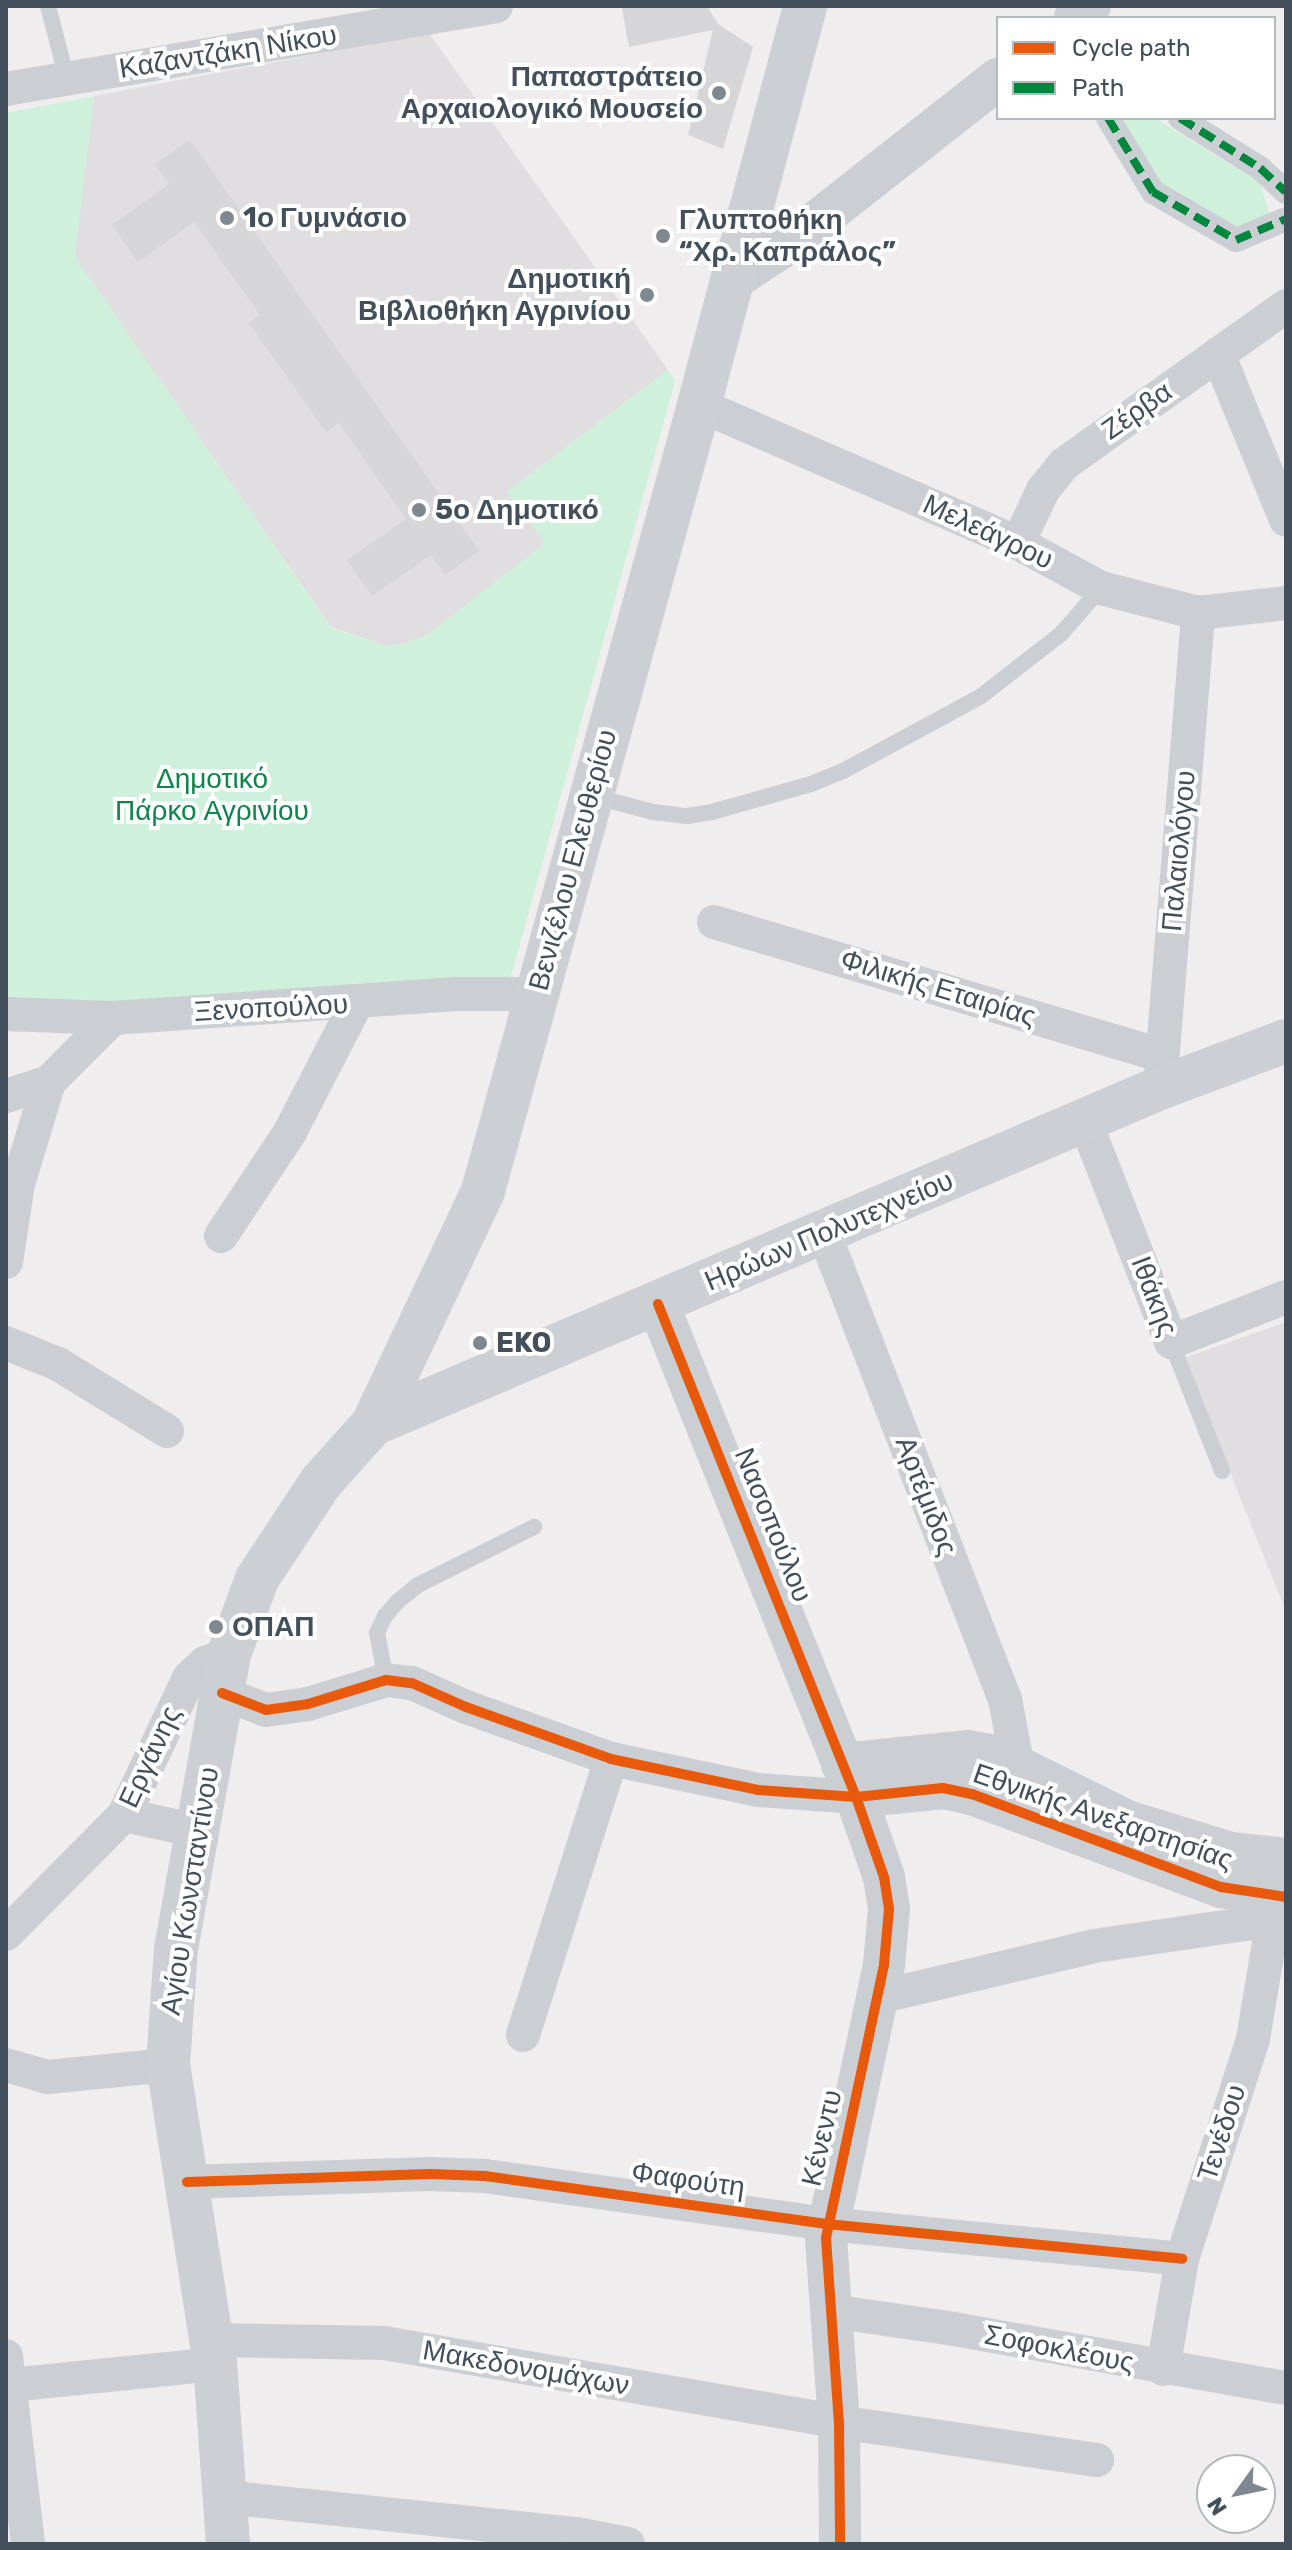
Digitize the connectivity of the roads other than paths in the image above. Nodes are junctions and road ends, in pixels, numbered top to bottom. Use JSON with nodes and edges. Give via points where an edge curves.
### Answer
{"nodes":[{"id":1,"x":48,"y":6,"type":"edge"},
{"id":2,"x":496,"y":6,"type":"edge"},
{"id":3,"x":805,"y":6,"type":"edge"},
{"id":4,"x":396,"y":15,"type":"edge"},
{"id":5,"x":67,"y":79,"type":"junction"},
{"id":6,"x":996,"y":81,"type":"edge"},
{"id":7,"x":10,"y":82,"type":"edge"},
{"id":8,"x":1109,"y":120,"type":"edge"},
{"id":9,"x":1183,"y":120,"type":"edge"},
{"id":10,"x":1286,"y":192,"type":"edge"},
{"id":11,"x":1286,"y":219,"type":"edge"},
{"id":12,"x":731,"y":281,"type":"junction"},
{"id":13,"x":1286,"y":306,"type":"edge"},
{"id":14,"x":1218,"y":354,"type":"junction"},
{"id":15,"x":699,"y":405,"type":"junction"},
{"id":16,"x":1286,"y":520,"type":"edge"},
{"id":17,"x":1018,"y":543,"type":"junction"},
{"id":18,"x":1101,"y":588,"type":"junction"},
{"id":19,"x":1286,"y":603,"type":"edge"},
{"id":20,"x":1198,"y":613,"type":"junction"},
{"id":21,"x":591,"y":795,"type":"junction"},
{"id":22,"x":714,"y":922,"type":"dead end"},
{"id":23,"x":536,"y":994,"type":"junction"},
{"id":24,"x":356,"y":1004,"type":"junction"},
{"id":25,"x":6,"y":1014,"type":"edge"},
{"id":26,"x":113,"y":1018,"type":"junction"},
{"id":27,"x":1286,"y":1041,"type":"edge"},
{"id":28,"x":1161,"y":1072,"type":"junction"},
{"id":29,"x":49,"y":1082,"type":"junction"},
{"id":30,"x":6,"y":1096,"type":"edge"},
{"id":31,"x":1085,"y":1121,"type":"junction"},
{"id":32,"x":824,"y":1233,"type":"junction"},
{"id":33,"x":221,"y":1236,"type":"dead end"},
{"id":34,"x":6,"y":1262,"type":"edge"},
{"id":35,"x":1286,"y":1297,"type":"edge"},
{"id":36,"x":658,"y":1304,"type":"junction"},
{"id":37,"x":1171,"y":1342,"type":"junction"},
{"id":38,"x":6,"y":1343,"type":"edge"},
{"id":39,"x":373,"y":1424,"type":"junction"},
{"id":40,"x":167,"y":1431,"type":"dead end"},
{"id":41,"x":1222,"y":1471,"type":"dead end"},
{"id":42,"x":534,"y":1527,"type":"dead end"},
{"id":43,"x":225,"y":1673,"type":"junction"},
{"id":44,"x":386,"y":1680,"type":"junction"},
{"id":45,"x":611,"y":1759,"type":"junction"},
{"id":46,"x":1017,"y":1763,"type":"junction"},
{"id":47,"x":849,"y":1781,"type":"junction"},
{"id":48,"x":124,"y":1815,"type":"junction"},
{"id":49,"x":198,"y":1831,"type":"junction"},
{"id":50,"x":1281,"y":1894,"type":"edge"},
{"id":51,"x":9,"y":1926,"type":"edge"},
{"id":52,"x":879,"y":1997,"type":"junction"},
{"id":53,"x":523,"y":2035,"type":"dead end"},
{"id":54,"x":6,"y":2065,"type":"edge"},
{"id":55,"x":168,"y":2065,"type":"junction"},
{"id":56,"x":187,"y":2182,"type":"junction"},
{"id":57,"x":827,"y":2224,"type":"junction"},
{"id":58,"x":1182,"y":2259,"type":"junction"},
{"id":59,"x":831,"y":2311,"type":"junction"},
{"id":60,"x":213,"y":2352,"type":"junction"},
{"id":61,"x":1163,"y":2369,"type":"junction"},
{"id":62,"x":1286,"y":2388,"type":"edge"},
{"id":63,"x":9,"y":2392,"type":"edge"},
{"id":64,"x":839,"y":2422,"type":"junction"},
{"id":65,"x":1097,"y":2460,"type":"dead end"},
{"id":66,"x":223,"y":2497,"type":"junction"},
{"id":67,"x":28,"y":2544,"type":"edge"},
{"id":68,"x":228,"y":2544,"type":"edge"},
{"id":69,"x":628,"y":2544,"type":"edge"},
{"id":70,"x":840,"y":2544,"type":"edge"}],
"edges":[{"from":1,"to":5,"type":"lane"},
{"from":2,"to":4,"type":"street","name":"Καζαντζάκη Νίκου"},
{"from":3,"to":12,"type":"main road","name":"Βενιζέλου Ελευθερίου"},
{"from":4,"to":5,"type":"street","name":"Καζαντζάκη Νίκου"},
{"from":5,"to":7,"type":"street","name":"Καζαντζάκη Νίκου"},
{"from":6,"to":12,"type":"street","via":[[797,237]]},
{"from":8,"to":11,"type":"street","via":[[1153,192],[1236,240]]},
{"from":9,"to":10,"type":"street","via":[[1260,168]]},
{"from":12,"to":15,"type":"main road","name":"Βενιζέλου Ελευθερίου"},
{"from":13,"to":14,"type":"street","name":"Ζέρβα"},
{"from":14,"to":16,"type":"street"},
{"from":14,"to":17,"type":"street","name":"Ζέρβα","via":[[1064,464],[1043,490]]},
{"from":15,"to":17,"type":"street","name":"Μελεάγρου"},
{"from":15,"to":21,"type":"main road","name":"Βενιζέλου Ελευθερίου"},
{"from":17,"to":18,"type":"street","name":"Μελεάγρου"},
{"from":18,"to":20,"type":"street","name":"Μελεάγρου"},
{"from":18,"to":21,"type":"lane","via":[[1061,634],[980,697],[811,784],[687,816]]},
{"from":19,"to":20,"type":"street","name":"Μελεάγρου"},
{"from":20,"to":28,"type":"street","name":"Παλαιολόγου"},
{"from":21,"to":23,"type":"main road","name":"Βενιζέλου Ελευθερίου"},
{"from":22,"to":28,"type":"street","name":"Φιλικής Εταιρίας"},
{"from":23,"to":24,"type":"street","name":"Ξενοπούλου","via":[[456,994]]},
{"from":23,"to":39,"type":"main road","name":"Βενιζέλου Ελευθερίου","via":[[483,1191]]},
{"from":24,"to":26,"type":"street","name":"Ξενοπούλου"},
{"from":24,"to":33,"type":"street","via":[[290,1132]]},
{"from":25,"to":26,"type":"street","name":"Ξενοπούλου"},
{"from":26,"to":29,"type":"street"},
{"from":27,"to":28,"type":"main road","name":"Ηρώων Πολυτεχνείου"},
{"from":28,"to":31,"type":"main road","name":"Ηρώων Πολυτεχνείου"},
{"from":29,"to":30,"type":"street"},
{"from":29,"to":34,"type":"street","via":[[18,1184]]},
{"from":31,"to":32,"type":"main road","name":"Ηρώων Πολυτεχνείου"},
{"from":31,"to":37,"type":"street","name":"Ιθάκης"},
{"from":32,"to":36,"type":"main road","name":"Ηρώων Πολυτεχνείου"},
{"from":32,"to":46,"type":"street","name":"Αρτέμιδος","via":[[1005,1699]]},
{"from":35,"to":37,"type":"street"},
{"from":36,"to":39,"type":"main road","name":"Ηρώων Πολυτεχνείου"},
{"from":36,"to":47,"type":"street","name":"Νασοπούλου"},
{"from":37,"to":41,"type":"lane","name":"Ιθάκης"},
{"from":38,"to":40,"type":"street","via":[[69,1370]]},
{"from":39,"to":43,"type":"main road","name":"Αγίου Κωνσταντίνου","via":[[321,1482],[257,1579]]},
{"from":42,"to":44,"type":"lane","via":[[418,1585],[397,1602],[377,1633]]},
{"from":43,"to":44,"type":"street","via":[[266,1710],[308,1704]]},
{"from":43,"to":48,"type":"street","name":"Εργάνης","via":[[205,1663],[189,1678]]},
{"from":43,"to":49,"type":"main road","name":"Αγίου Κωνσταντίνου"},
{"from":44,"to":45,"type":"street","via":[[412,1683]]},
{"from":45,"to":47,"type":"street","via":[[758,1790],[792,1792]]},
{"from":45,"to":53,"type":"street"},
{"from":46,"to":47,"type":"street","via":[[967,1751]]},
{"from":46,"to":50,"type":"street","via":[[1127,1821],[1231,1853]]},
{"from":47,"to":50,"type":"street","name":"Εθνικής Ανεξαρτησίας","via":[[972,1794],[1192,1878]]},
{"from":47,"to":52,"type":"street","name":"Κένεντυ","via":[[884,1877],[889,1909]]},
{"from":48,"to":49,"type":"street"},
{"from":48,"to":51,"type":"street","name":"Εργάνης"},
{"from":49,"to":55,"type":"main road","name":"Αγίου Κωνσταντίνου","via":[[176,1949]]},
{"from":50,"to":52,"type":"street"},
{"from":50,"to":58,"type":"street","name":"Τενέδου","via":[[1253,2039]]},
{"from":52,"to":57,"type":"street","name":"Κένεντυ"},
{"from":54,"to":55,"type":"street","via":[[48,2077]]},
{"from":55,"to":56,"type":"main road","name":"Αγίου Κωνσταντίνου"},
{"from":56,"to":57,"type":"street","name":"Φαφούτη","via":[[485,2176]]},
{"from":56,"to":60,"type":"main road","name":"Αγίου Κωνσταντίνου"},
{"from":57,"to":58,"type":"street","name":"Φαφούτη"},
{"from":57,"to":59,"type":"street","name":"Κένεντυ"},
{"from":58,"to":61,"type":"street","name":"Τενέδου"},
{"from":59,"to":61,"type":"street","name":"Σοφοκλέους"},
{"from":59,"to":64,"type":"street","name":"Κένεντυ"},
{"from":60,"to":63,"type":"street","name":"Μακεδονομάχων"},
{"from":60,"to":64,"type":"street","name":"Μακεδονομάχων","via":[[384,2343]]},
{"from":60,"to":66,"type":"main road","name":"Αγίου Κωνσταντίνου"},
{"from":61,"to":62,"type":"street","name":"Σοφοκλέους"},
{"from":63,"to":67,"type":"street"},
{"from":64,"to":65,"type":"street","name":"Μακεδονομάχων"},
{"from":64,"to":70,"type":"street","name":"Κένεντυ"},
{"from":66,"to":68,"type":"main road","name":"Αγίου Κωνσταντίνου"},
{"from":66,"to":69,"type":"street"}]}
